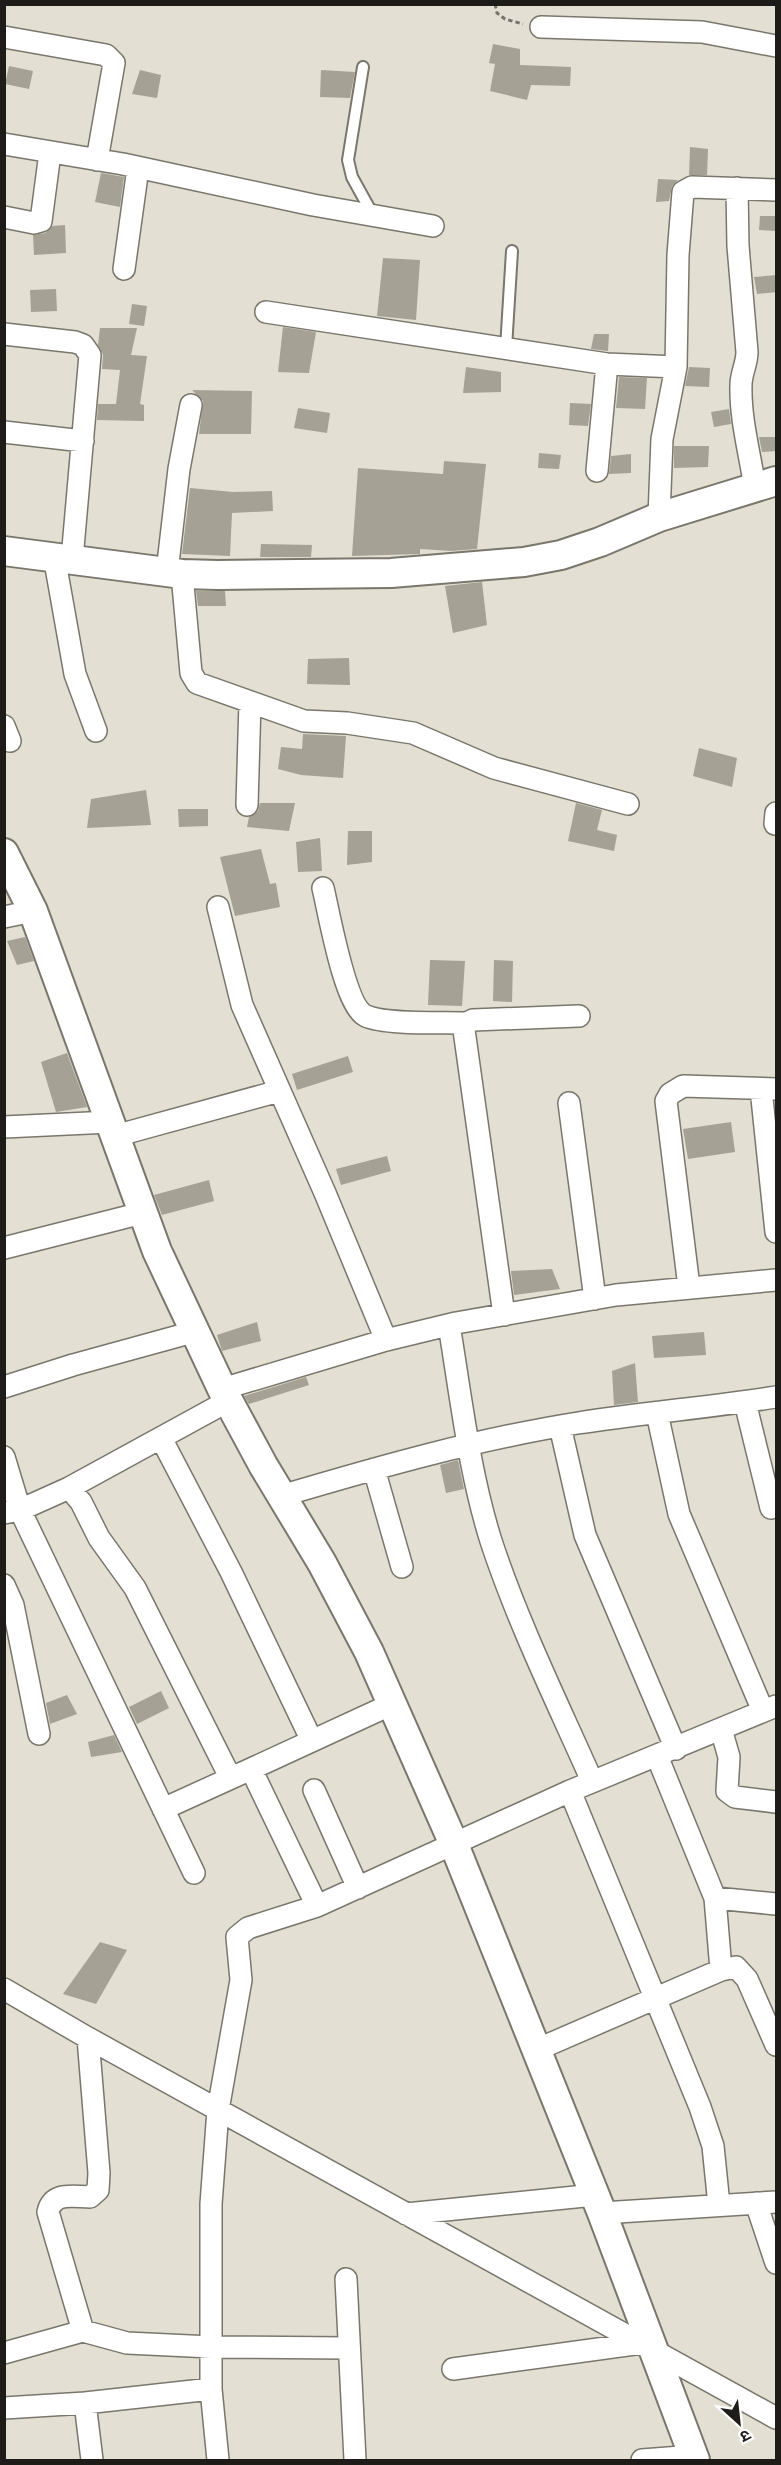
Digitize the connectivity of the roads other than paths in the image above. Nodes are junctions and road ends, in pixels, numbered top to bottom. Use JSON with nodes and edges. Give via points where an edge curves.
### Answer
{"nodes":[{"id":1,"x":541,"y":27,"type":"road end"},
{"id":2,"x":4,"y":37,"type":"edge"},
{"id":3,"x":777,"y":46,"type":"edge"},
{"id":4,"x":363,"y":67,"type":"dead end"},
{"id":5,"x":4,"y":144,"type":"edge"},
{"id":6,"x":50,"y":153,"type":"junction"},
{"id":7,"x":97,"y":160,"type":"junction"},
{"id":8,"x":138,"y":168,"type":"junction"},
{"id":9,"x":737,"y":188,"type":"junction"},
{"id":10,"x":777,"y":190,"type":"edge"},
{"id":11,"x":373,"y":215,"type":"junction"},
{"id":12,"x":4,"y":217,"type":"edge"},
{"id":13,"x":433,"y":226,"type":"dead end"},
{"id":14,"x":512,"y":251,"type":"dead end"},
{"id":15,"x":124,"y":269,"type":"dead end"},
{"id":16,"x":266,"y":312,"type":"dead end"},
{"id":17,"x":4,"y":334,"type":"edge"},
{"id":18,"x":506,"y":348,"type":"junction"},
{"id":19,"x":607,"y":364,"type":"junction"},
{"id":20,"x":676,"y":367,"type":"junction"},
{"id":21,"x":191,"y":405,"type":"dead end"},
{"id":22,"x":4,"y":432,"type":"edge"},
{"id":23,"x":83,"y":441,"type":"junction"},
{"id":24,"x":597,"y":471,"type":"dead end"},
{"id":25,"x":766,"y":484,"type":"edge"},
{"id":26,"x":659,"y":517,"type":"junction"},
{"id":27,"x":4,"y":551,"type":"edge"},
{"id":28,"x":63,"y":557,"type":"junction"},
{"id":29,"x":175,"y":573,"type":"junction"},
{"id":30,"x":250,"y":702,"type":"junction"},
{"id":31,"x":96,"y":731,"type":"dead end"},
{"id":32,"x":628,"y":804,"type":"dead end"},
{"id":33,"x":247,"y":805,"type":"dead end"},
{"id":34,"x":4,"y":853,"type":"edge"},
{"id":35,"x":323,"y":888,"type":"dead end"},
{"id":36,"x":218,"y":908,"type":"dead end"},
{"id":37,"x":33,"y":911,"type":"junction"},
{"id":38,"x":4,"y":917,"type":"edge"},
{"id":39,"x":579,"y":1016,"type":"dead end"},
{"id":40,"x":467,"y":1023,"type":"junction"},
{"id":41,"x":769,"y":1089,"type":"edge"},
{"id":42,"x":279,"y":1091,"type":"junction"},
{"id":43,"x":569,"y":1103,"type":"dead end"},
{"id":44,"x":4,"y":1127,"type":"edge"},
{"id":45,"x":112,"y":1129,"type":"junction"},
{"id":46,"x":142,"y":1213,"type":"junction"},
{"id":47,"x":777,"y":1232,"type":"edge"},
{"id":48,"x":4,"y":1248,"type":"edge"},
{"id":49,"x":777,"y":1280,"type":"edge"},
{"id":50,"x":688,"y":1287,"type":"junction"},
{"id":51,"x":595,"y":1299,"type":"junction"},
{"id":52,"x":504,"y":1315,"type":"junction"},
{"id":53,"x":449,"y":1325,"type":"junction"},
{"id":54,"x":193,"y":1332,"type":"junction"},
{"id":55,"x":386,"y":1340,"type":"junction"},
{"id":56,"x":4,"y":1387,"type":"edge"},
{"id":57,"x":225,"y":1395,"type":"junction"},
{"id":58,"x":777,"y":1397,"type":"edge"},
{"id":59,"x":745,"y":1402,"type":"junction"},
{"id":60,"x":657,"y":1413,"type":"junction"},
{"id":61,"x":560,"y":1426,"type":"junction"},
{"id":62,"x":161,"y":1438,"type":"junction"},
{"id":63,"x":469,"y":1445,"type":"junction"},
{"id":64,"x":4,"y":1457,"type":"edge"},
{"id":65,"x":374,"y":1469,"type":"junction"},
{"id":66,"x":69,"y":1488,"type":"junction"},
{"id":67,"x":281,"y":1496,"type":"junction"},
{"id":68,"x":771,"y":1508,"type":"dead end"},
{"id":69,"x":12,"y":1512,"type":"edge"},
{"id":70,"x":402,"y":1567,"type":"dead end"},
{"id":71,"x":4,"y":1585,"type":"edge"},
{"id":72,"x":392,"y":1704,"type":"junction"},
{"id":73,"x":770,"y":1709,"type":"edge"},
{"id":74,"x":721,"y":1730,"type":"junction"},
{"id":75,"x":39,"y":1734,"type":"dead end"},
{"id":76,"x":312,"y":1741,"type":"junction"},
{"id":77,"x":667,"y":1752,"type":"junction"},
{"id":78,"x":251,"y":1769,"type":"junction"},
{"id":79,"x":230,"y":1776,"type":"junction"},
{"id":80,"x":592,"y":1781,"type":"junction"},
{"id":81,"x":314,"y":1790,"type":"dead end"},
{"id":82,"x":570,"y":1791,"type":"junction"},
{"id":83,"x":777,"y":1802,"type":"edge"},
{"id":84,"x":163,"y":1809,"type":"junction"},
{"id":85,"x":453,"y":1842,"type":"junction"},
{"id":86,"x":194,"y":1873,"type":"dead end"},
{"id":87,"x":358,"y":1888,"type":"junction"},
{"id":88,"x":715,"y":1898,"type":"junction"},
{"id":89,"x":777,"y":1904,"type":"edge"},
{"id":90,"x":317,"y":1906,"type":"junction"},
{"id":91,"x":721,"y":1970,"type":"junction"},
{"id":92,"x":4,"y":1989,"type":"edge"},
{"id":93,"x":654,"y":1998,"type":"junction"},
{"id":94,"x":88,"y":2038,"type":"junction"},
{"id":95,"x":777,"y":2045,"type":"edge"},
{"id":96,"x":536,"y":2050,"type":"junction"},
{"id":97,"x":218,"y":2110,"type":"junction"},
{"id":98,"x":766,"y":2203,"type":"edge"},
{"id":99,"x":599,"y":2204,"type":"junction"},
{"id":100,"x":719,"y":2205,"type":"junction"},
{"id":101,"x":406,"y":2214,"type":"junction"},
{"id":102,"x":777,"y":2263,"type":"edge"},
{"id":103,"x":346,"y":2278,"type":"dead end"},
{"id":104,"x":82,"y":2331,"type":"junction"},
{"id":105,"x":211,"y":2347,"type":"junction"},
{"id":106,"x":649,"y":2347,"type":"junction"},
{"id":107,"x":348,"y":2348,"type":"junction"},
{"id":108,"x":4,"y":2353,"type":"edge"},
{"id":109,"x":453,"y":2369,"type":"dead end"},
{"id":110,"x":211,"y":2389,"type":"junction"},
{"id":111,"x":85,"y":2403,"type":"junction"},
{"id":112,"x":4,"y":2408,"type":"edge"},
{"id":113,"x":773,"y":2412,"type":"edge"},
{"id":114,"x":695,"y":2458,"type":"edge"},
{"id":115,"x":92,"y":2460,"type":"edge"},
{"id":116,"x":218,"y":2460,"type":"edge"},
{"id":117,"x":355,"y":2460,"type":"edge"},
{"id":118,"x":642,"y":2460,"type":"edge"}],
"edges":[{"from":1,"to":3,"type":"street","via":[[702,32]]},
{"from":2,"to":7,"type":"street","via":[[111,58],[114,63]]},
{"from":4,"to":11,"type":"lane","via":[[348,160],[352,177]]},
{"from":5,"to":6,"type":"street"},
{"from":6,"to":7,"type":"street"},
{"from":6,"to":12,"type":"street","via":[[41,221]]},
{"from":7,"to":8,"type":"street"},
{"from":8,"to":11,"type":"street"},
{"from":8,"to":15,"type":"street"},
{"from":9,"to":10,"type":"street"},
{"from":9,"to":20,"type":"street","via":[[692,188],[683,192]]},
{"from":9,"to":25,"type":"street","via":[[747,352],[741,402]]},
{"from":11,"to":13,"type":"street"},
{"from":14,"to":18,"type":"lane"},
{"from":16,"to":18,"type":"street"},
{"from":17,"to":23,"type":"street","via":[[75,342],[88,349]]},
{"from":18,"to":19,"type":"street"},
{"from":19,"to":20,"type":"street"},
{"from":19,"to":24,"type":"street"},
{"from":20,"to":26,"type":"street","via":[[662,438]]},
{"from":21,"to":29,"type":"street","via":[[179,469]]},
{"from":22,"to":23,"type":"street"},
{"from":23,"to":28,"type":"street"},
{"from":25,"to":26,"type":"street"},
{"from":26,"to":29,"type":"street","via":[[590,545],[524,562],[391,573]]},
{"from":27,"to":28,"type":"street"},
{"from":28,"to":29,"type":"street"},
{"from":28,"to":31,"type":"street","via":[[75,674]]},
{"from":29,"to":30,"type":"street","via":[[193,678],[206,687]]},
{"from":30,"to":32,"type":"street","via":[[304,721],[413,733],[494,768]]},
{"from":30,"to":33,"type":"street"},
{"from":34,"to":37,"type":"street"},
{"from":35,"to":40,"type":"street","via":[[348,992],[357,1009],[372,1018]]},
{"from":36,"to":42,"type":"street","via":[[242,1005]]},
{"from":37,"to":38,"type":"street"},
{"from":37,"to":45,"type":"street"},
{"from":39,"to":40,"type":"street","via":[[498,1017]]},
{"from":40,"to":52,"type":"street","via":[[467,1063]]},
{"from":41,"to":47,"type":"street"},
{"from":41,"to":50,"type":"street","via":[[683,1086],[666,1101]]},
{"from":42,"to":45,"type":"street"},
{"from":42,"to":55,"type":"street"},
{"from":43,"to":51,"type":"street"},
{"from":44,"to":45,"type":"street"},
{"from":45,"to":46,"type":"street"},
{"from":46,"to":48,"type":"street"},
{"from":46,"to":54,"type":"street"},
{"from":49,"to":50,"type":"street"},
{"from":50,"to":51,"type":"street"},
{"from":51,"to":52,"type":"street"},
{"from":52,"to":53,"type":"street"},
{"from":53,"to":55,"type":"street"},
{"from":53,"to":63,"type":"street"},
{"from":54,"to":56,"type":"street"},
{"from":54,"to":57,"type":"street"},
{"from":55,"to":57,"type":"street"},
{"from":57,"to":62,"type":"street"},
{"from":57,"to":67,"type":"street"},
{"from":58,"to":59,"type":"street"},
{"from":59,"to":60,"type":"street"},
{"from":59,"to":68,"type":"street"},
{"from":60,"to":61,"type":"street"},
{"from":60,"to":73,"type":"street","via":[[679,1514]]},
{"from":61,"to":63,"type":"street"},
{"from":61,"to":77,"type":"street","via":[[585,1534]]},
{"from":62,"to":66,"type":"street"},
{"from":62,"to":76,"type":"street"},
{"from":63,"to":65,"type":"street"},
{"from":63,"to":80,"type":"street","via":[[480,1502],[502,1572]]},
{"from":64,"to":69,"type":"street"},
{"from":65,"to":67,"type":"street"},
{"from":65,"to":70,"type":"street"},
{"from":66,"to":69,"type":"street"},
{"from":66,"to":79,"type":"street","via":[[135,1588]]},
{"from":67,"to":72,"type":"street","via":[[327,1573]]},
{"from":69,"to":84,"type":"street"},
{"from":71,"to":75,"type":"street","via":[[13,1605]]},
{"from":72,"to":76,"type":"street"},
{"from":72,"to":85,"type":"street"},
{"from":73,"to":74,"type":"street"},
{"from":74,"to":77,"type":"street"},
{"from":74,"to":83,"type":"street","via":[[729,1757],[728,1791],[735,1797]]},
{"from":76,"to":78,"type":"street"},
{"from":77,"to":80,"type":"street"},
{"from":77,"to":88,"type":"street"},
{"from":78,"to":79,"type":"street"},
{"from":78,"to":90,"type":"street"},
{"from":79,"to":84,"type":"street"},
{"from":80,"to":82,"type":"street"},
{"from":81,"to":87,"type":"street"},
{"from":82,"to":85,"type":"street"},
{"from":82,"to":93,"type":"street"},
{"from":84,"to":86,"type":"street"},
{"from":85,"to":87,"type":"street"},
{"from":85,"to":96,"type":"street"},
{"from":87,"to":90,"type":"street"},
{"from":88,"to":89,"type":"street"},
{"from":88,"to":91,"type":"street"},
{"from":90,"to":97,"type":"street","via":[[275,1917],[237,1937],[242,1980]]},
{"from":91,"to":93,"type":"street"},
{"from":91,"to":95,"type":"street","via":[[736,1967],[743,1971]]},
{"from":92,"to":94,"type":"street"},
{"from":93,"to":96,"type":"street"},
{"from":93,"to":100,"type":"street","via":[[713,2146]]},
{"from":94,"to":97,"type":"street"},
{"from":94,"to":104,"type":"street","via":[[98,2190],[90,2198],[54,2199],[48,2211]]},
{"from":96,"to":99,"type":"street"},
{"from":97,"to":101,"type":"street"},
{"from":97,"to":105,"type":"street","via":[[211,2204]]},
{"from":98,"to":100,"type":"street"},
{"from":98,"to":102,"type":"street"},
{"from":99,"to":100,"type":"street"},
{"from":99,"to":101,"type":"street"},
{"from":99,"to":106,"type":"street"},
{"from":101,"to":106,"type":"street"},
{"from":103,"to":107,"type":"street"},
{"from":104,"to":105,"type":"street","via":[[127,2343]]},
{"from":104,"to":108,"type":"street"},
{"from":105,"to":107,"type":"street"},
{"from":105,"to":110,"type":"street"},
{"from":106,"to":109,"type":"street"},
{"from":106,"to":113,"type":"street"},
{"from":106,"to":114,"type":"street"},
{"from":107,"to":117,"type":"street"},
{"from":110,"to":111,"type":"street"},
{"from":110,"to":116,"type":"street"},
{"from":111,"to":112,"type":"street"},
{"from":111,"to":115,"type":"street"},
{"from":114,"to":118,"type":"street"}]}
